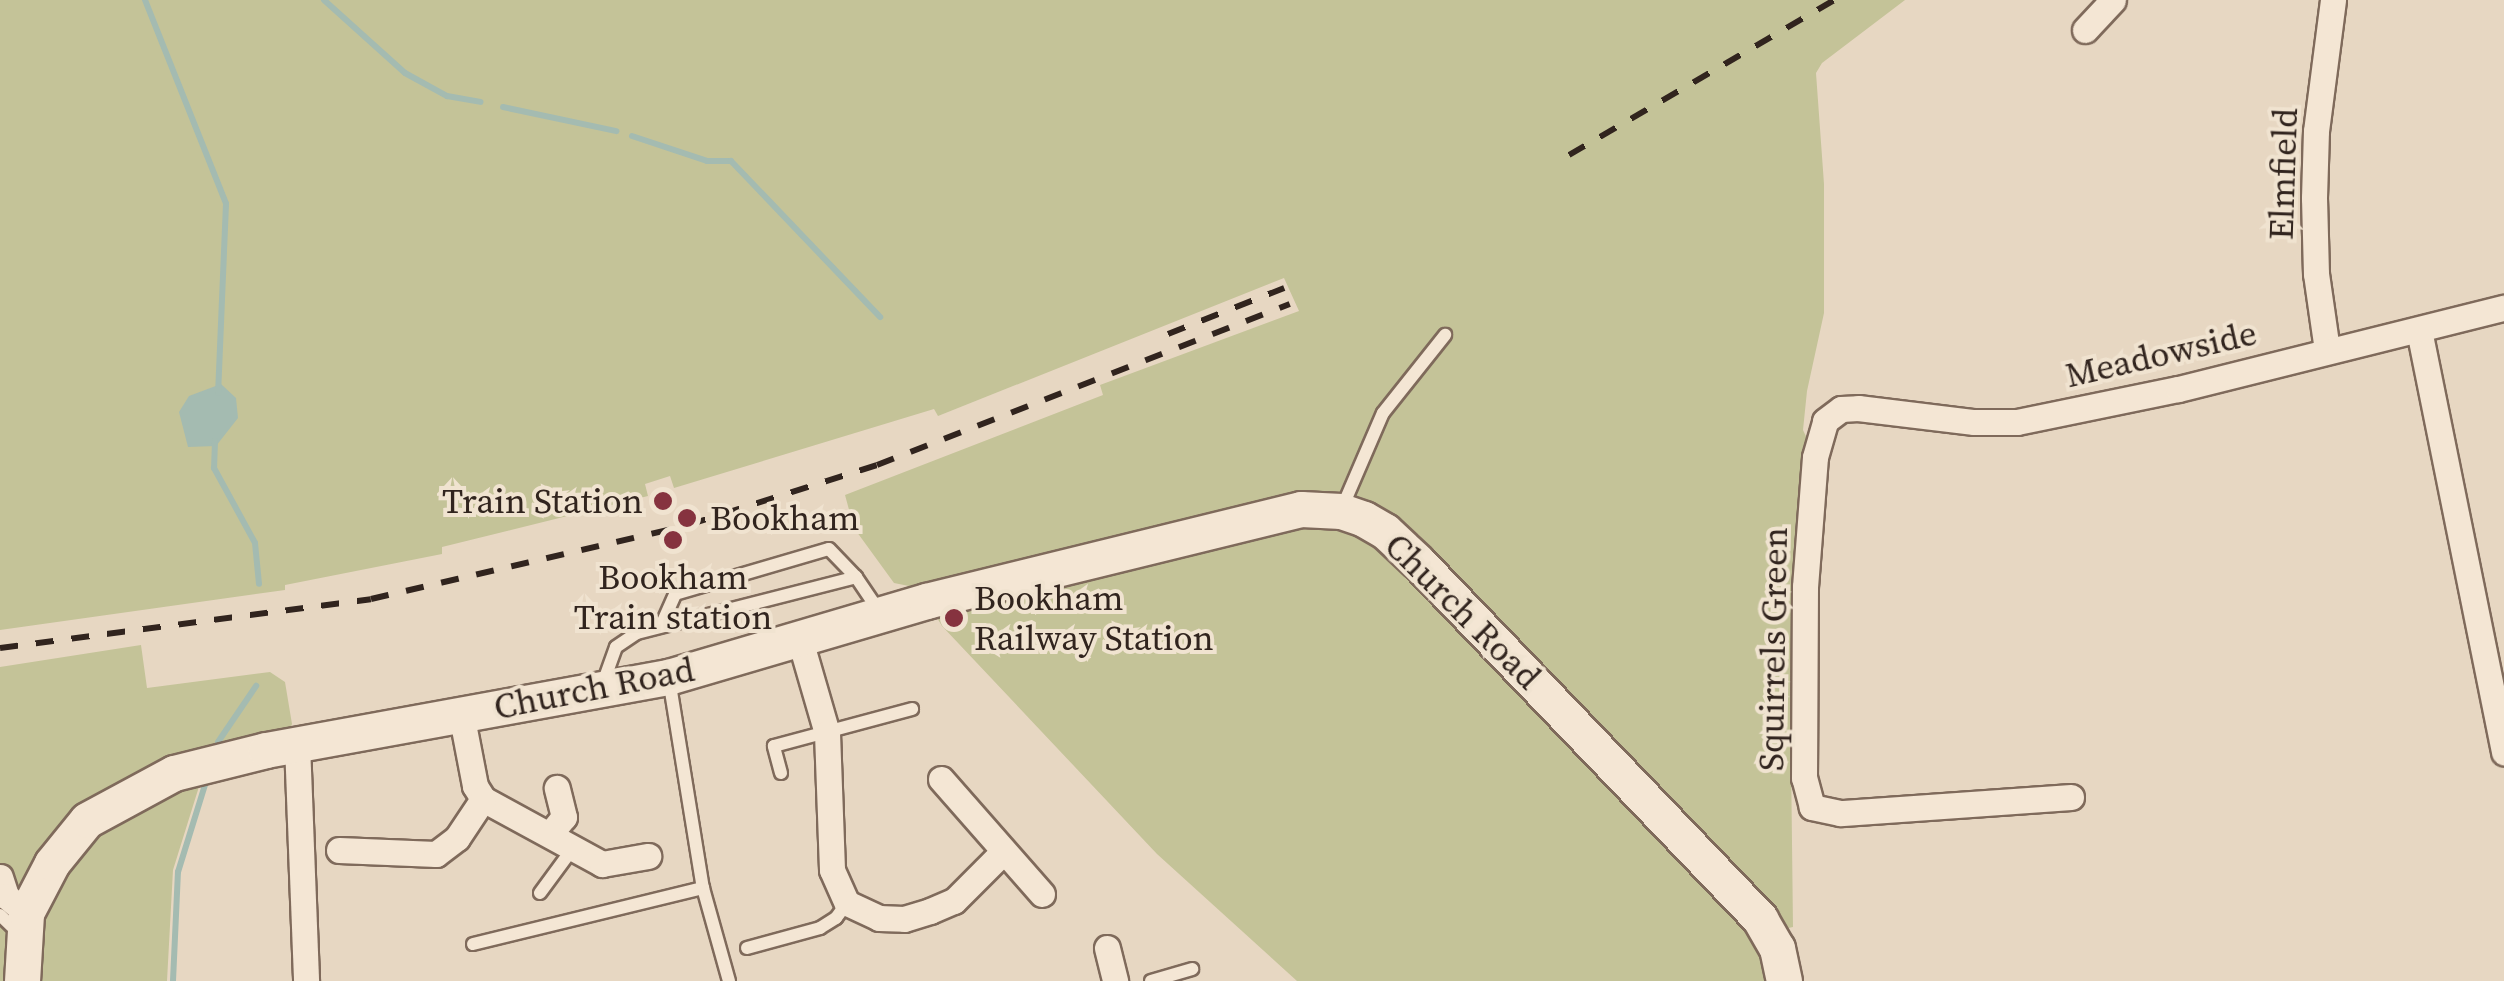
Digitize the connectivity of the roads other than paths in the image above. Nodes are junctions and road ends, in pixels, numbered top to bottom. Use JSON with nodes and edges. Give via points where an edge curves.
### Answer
{"nodes":[{"id":1,"x":2113,"y":0,"type":"edge"},
{"id":2,"x":2334,"y":0,"type":"edge"},
{"id":3,"x":2086,"y":30,"type":"dead end"},
{"id":4,"x":2504,"y":308,"type":"edge"},
{"id":5,"x":2419,"y":330,"type":"junction"},
{"id":6,"x":1446,"y":336,"type":"dead end"},
{"id":7,"x":2327,"y":350,"type":"junction"},
{"id":8,"x":1832,"y":414,"type":"joint"},
{"id":9,"x":1341,"y":511,"type":"junction"},
{"id":10,"x":856,"y":577,"type":"junction"},
{"id":11,"x":882,"y":617,"type":"junction"},
{"id":12,"x":661,"y":626,"type":"junction"},
{"id":13,"x":800,"y":640,"type":"junction"},
{"id":14,"x":668,"y":677,"type":"junction"},
{"id":15,"x":601,"y":689,"type":"junction"},
{"id":16,"x":912,"y":708,"type":"dead end"},
{"id":17,"x":461,"y":714,"type":"junction"},
{"id":18,"x":828,"y":733,"type":"junction"},
{"id":19,"x":297,"y":744,"type":"junction"},
{"id":20,"x":2504,"y":754,"type":"edge"},
{"id":21,"x":781,"y":773,"type":"dead end"},
{"id":22,"x":941,"y":779,"type":"dead end"},
{"id":23,"x":558,"y":788,"type":"dead end"},
{"id":24,"x":2071,"y":797,"type":"dead end"},
{"id":25,"x":483,"y":799,"type":"junction"},
{"id":26,"x":550,"y":834,"type":"junction"},
{"id":27,"x":574,"y":848,"type":"junction"},
{"id":28,"x":339,"y":850,"type":"dead end"},
{"id":29,"x":1003,"y":852,"type":"junction"},
{"id":30,"x":648,"y":856,"type":"dead end"},
{"id":31,"x":0,"y":877,"type":"edge"},
{"id":32,"x":704,"y":888,"type":"junction"},
{"id":33,"x":540,"y":893,"type":"dead end"},
{"id":34,"x":1042,"y":894,"type":"dead end"},
{"id":35,"x":847,"y":902,"type":"junction"},
{"id":36,"x":16,"y":921,"type":"edge"},
{"id":37,"x":473,"y":944,"type":"dead end"},
{"id":38,"x":746,"y":948,"type":"dead end"},
{"id":39,"x":1107,"y":948,"type":"dead end"},
{"id":40,"x":1192,"y":969,"type":"dead end"},
{"id":41,"x":22,"y":981,"type":"edge"},
{"id":42,"x":306,"y":981,"type":"edge"},
{"id":43,"x":729,"y":981,"type":"edge"},
{"id":44,"x":1115,"y":981,"type":"edge"},
{"id":45,"x":1151,"y":981,"type":"edge"},
{"id":46,"x":1784,"y":981,"type":"edge"}],
"edges":[{"from":1,"to":3,"type":"street"},
{"from":2,"to":7,"type":"street","name":"Elmfield","via":[[2314,198]]},
{"from":4,"to":5,"type":"street","name":"Meadowside"},
{"from":5,"to":7,"type":"street","name":"Meadowside"},
{"from":5,"to":20,"type":"street"},
{"from":6,"to":9,"type":"lane","via":[[1383,413]]},
{"from":7,"to":8,"type":"street","name":"Meadowside","via":[[2017,422],[1858,408]]},
{"from":8,"to":24,"type":"street","name":"Squirrels Green","via":[[1815,458],[1805,587],[1804,778],[1812,808],[1840,813]]},
{"from":9,"to":11,"type":"street","name":"Church Road","via":[[1301,509],[1264,517]]},
{"from":9,"to":46,"type":"street","name":"Church Road","via":[[1385,530],[1712,867],[1760,919],[1778,948]]},
{"from":10,"to":11,"type":"lane"},
{"from":10,"to":12,"type":"lane"},
{"from":10,"to":12,"type":"lane","via":[[829,549],[675,594]]},
{"from":11,"to":13,"type":"street","name":"Church Road"},
{"from":12,"to":15,"type":"lane","via":[[616,647]]},
{"from":13,"to":14,"type":"street","name":"Church Road"},
{"from":13,"to":18,"type":"street"},
{"from":14,"to":15,"type":"street","name":"Church Road"},
{"from":14,"to":32,"type":"lane"},
{"from":15,"to":17,"type":"street","name":"Church Road"},
{"from":16,"to":18,"type":"lane"},
{"from":17,"to":19,"type":"street","name":"Church Road"},
{"from":17,"to":25,"type":"street"},
{"from":18,"to":21,"type":"lane","via":[[774,746]]},
{"from":18,"to":35,"type":"street","via":[[832,870]]},
{"from":19,"to":36,"type":"street","name":"Church Road","via":[[204,762],[140,788],[87,820]]},
{"from":19,"to":42,"type":"street"},
{"from":22,"to":29,"type":"street"},
{"from":23,"to":26,"type":"street","via":[[564,818]]},
{"from":25,"to":26,"type":"street"},
{"from":25,"to":28,"type":"street","via":[[457,838],[436,854]]},
{"from":26,"to":27,"type":"street"},
{"from":27,"to":30,"type":"street","via":[[602,864]]},
{"from":27,"to":33,"type":"lane"},
{"from":29,"to":34,"type":"street"},
{"from":29,"to":35,"type":"street","via":[[954,901],[930,911],[879,918]]},
{"from":31,"to":36,"type":"street"},
{"from":32,"to":37,"type":"lane"},
{"from":32,"to":43,"type":"lane"},
{"from":35,"to":38,"type":"lane","via":[[820,928]]},
{"from":36,"to":41,"type":"street"},
{"from":39,"to":44,"type":"street"},
{"from":40,"to":45,"type":"lane"}]}
